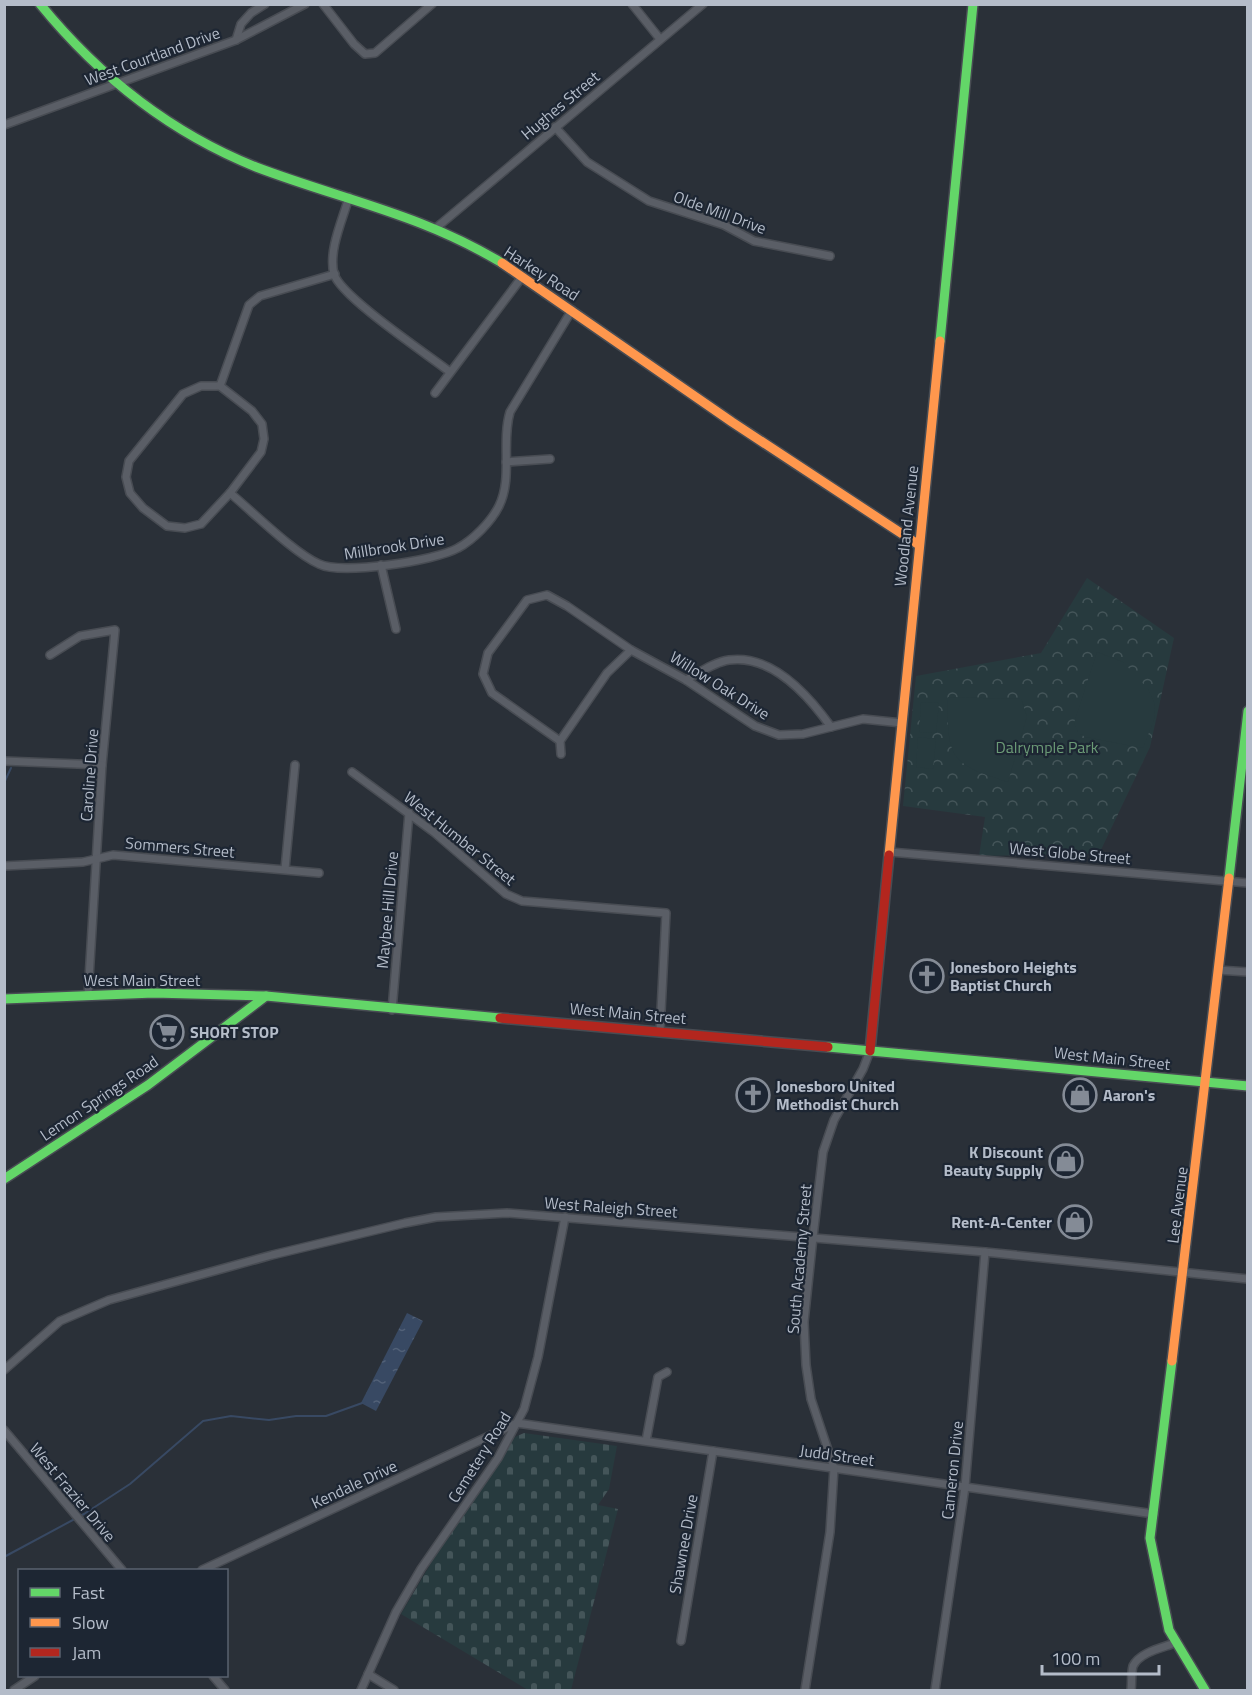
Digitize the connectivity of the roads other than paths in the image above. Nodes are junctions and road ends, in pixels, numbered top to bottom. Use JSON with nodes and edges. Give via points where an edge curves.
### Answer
{"nodes":[{"id":1,"x":40,"y":4,"type":"edge"},
{"id":2,"x":265,"y":4,"type":"edge"},
{"id":3,"x":305,"y":4,"type":"edge"},
{"id":4,"x":323,"y":4,"type":"edge"},
{"id":5,"x":432,"y":4,"type":"edge"},
{"id":6,"x":632,"y":4,"type":"edge"},
{"id":7,"x":703,"y":4,"type":"edge"},
{"id":8,"x":973,"y":4,"type":"edge"},
{"id":9,"x":660,"y":39,"type":"junction"},
{"id":10,"x":236,"y":40,"type":"junction"},
{"id":11,"x":119,"y":84,"type":"junction"},
{"id":12,"x":4,"y":125,"type":"edge"},
{"id":13,"x":555,"y":126,"type":"junction"},
{"id":14,"x":349,"y":197,"type":"junction"},
{"id":15,"x":436,"y":228,"type":"junction"},
{"id":16,"x":830,"y":256,"type":"dead end"},
{"id":17,"x":334,"y":274,"type":"junction"},
{"id":18,"x":522,"y":277,"type":"junction"},
{"id":19,"x":572,"y":310,"type":"junction"},
{"id":20,"x":450,"y":372,"type":"junction"},
{"id":21,"x":220,"y":386,"type":"junction"},
{"id":22,"x":435,"y":393,"type":"dead end"},
{"id":23,"x":549,"y":459,"type":"dead end"},
{"id":24,"x":506,"y":462,"type":"junction"},
{"id":25,"x":230,"y":493,"type":"junction"},
{"id":26,"x":919,"y":545,"type":"junction"},
{"id":27,"x":381,"y":565,"type":"junction"},
{"id":28,"x":396,"y":629,"type":"dead end"},
{"id":29,"x":631,"y":650,"type":"junction"},
{"id":30,"x":50,"y":656,"type":"dead end"},
{"id":31,"x":686,"y":680,"type":"junction"},
{"id":32,"x":1248,"y":711,"type":"edge"},
{"id":33,"x":902,"y":723,"type":"junction"},
{"id":34,"x":831,"y":727,"type":"junction"},
{"id":35,"x":560,"y":741,"type":"junction"},
{"id":36,"x":561,"y":754,"type":"dead end"},
{"id":37,"x":4,"y":761,"type":"edge"},
{"id":38,"x":102,"y":765,"type":"junction"},
{"id":39,"x":295,"y":765,"type":"dead end"},
{"id":40,"x":352,"y":772,"type":"dead end"},
{"id":41,"x":409,"y":813,"type":"junction"},
{"id":42,"x":890,"y":852,"type":"junction"},
{"id":43,"x":96,"y":859,"type":"junction"},
{"id":44,"x":4,"y":866,"type":"edge"},
{"id":45,"x":285,"y":869,"type":"junction"},
{"id":46,"x":319,"y":873,"type":"dead end"},
{"id":47,"x":1228,"y":881,"type":"junction"},
{"id":48,"x":1248,"y":883,"type":"edge"},
{"id":49,"x":1218,"y":970,"type":"junction"},
{"id":50,"x":1248,"y":972,"type":"edge"},
{"id":51,"x":88,"y":994,"type":"junction"},
{"id":52,"x":266,"y":996,"type":"junction"},
{"id":53,"x":4,"y":999,"type":"edge"},
{"id":54,"x":392,"y":1010,"type":"junction"},
{"id":55,"x":660,"y":1031,"type":"junction"},
{"id":56,"x":870,"y":1051,"type":"junction"},
{"id":57,"x":1206,"y":1083,"type":"junction"},
{"id":58,"x":1248,"y":1086,"type":"edge"},
{"id":59,"x":4,"y":1179,"type":"edge"},
{"id":60,"x":565,"y":1217,"type":"junction"},
{"id":61,"x":813,"y":1237,"type":"junction"},
{"id":62,"x":986,"y":1252,"type":"junction"},
{"id":63,"x":1185,"y":1274,"type":"junction"},
{"id":64,"x":1248,"y":1280,"type":"edge"},
{"id":65,"x":4,"y":1370,"type":"edge"},
{"id":66,"x":667,"y":1372,"type":"dead end"},
{"id":67,"x":517,"y":1423,"type":"junction"},
{"id":68,"x":4,"y":1430,"type":"edge"},
{"id":69,"x":646,"y":1441,"type":"junction"},
{"id":70,"x":712,"y":1451,"type":"junction"},
{"id":71,"x":834,"y":1468,"type":"junction"},
{"id":72,"x":965,"y":1487,"type":"junction"},
{"id":73,"x":1154,"y":1514,"type":"junction"},
{"id":74,"x":121,"y":1569,"type":"edge"},
{"id":75,"x":204,"y":1569,"type":"edge"},
{"id":76,"x":681,"y":1641,"type":"dead end"},
{"id":77,"x":1175,"y":1643,"type":"junction"},
{"id":78,"x":368,"y":1674,"type":"junction"},
{"id":79,"x":34,"y":1677,"type":"edge"},
{"id":80,"x":214,"y":1677,"type":"edge"},
{"id":81,"x":14,"y":1690,"type":"edge"},
{"id":82,"x":225,"y":1690,"type":"edge"},
{"id":83,"x":361,"y":1690,"type":"edge"},
{"id":84,"x":394,"y":1690,"type":"edge"},
{"id":85,"x":805,"y":1690,"type":"edge"},
{"id":86,"x":935,"y":1690,"type":"edge"},
{"id":87,"x":1131,"y":1690,"type":"edge"},
{"id":88,"x":1205,"y":1690,"type":"edge"}],
"edges":[{"from":1,"to":11,"type":"street","name":"Harkey Road","via":[[70,42]]},
{"from":2,"to":10,"type":"street","via":[[241,24]]},
{"from":3,"to":10,"type":"street","name":"West Courtland Drive"},
{"from":4,"to":5,"type":"street","via":[[365,54],[375,53]]},
{"from":6,"to":9,"type":"street"},
{"from":7,"to":9,"type":"street","name":"Hughes Street"},
{"from":8,"to":26,"type":"street","name":"Woodland Avenue"},
{"from":9,"to":13,"type":"street","name":"Hughes Street"},
{"from":10,"to":11,"type":"street","name":"West Courtland Drive"},
{"from":11,"to":12,"type":"street","name":"West Courtland Drive"},
{"from":11,"to":14,"type":"street","name":"Harkey Road","via":[[185,132],[238,159]]},
{"from":13,"to":15,"type":"street","name":"Hughes Street"},
{"from":13,"to":16,"type":"street","name":"Olde Mill Drive","via":[[587,162],[649,201],[724,225],[754,241]]},
{"from":14,"to":15,"type":"street","name":"Harkey Road"},
{"from":14,"to":17,"type":"street","via":[[334,249]]},
{"from":15,"to":18,"type":"street","name":"Harkey Road"},
{"from":17,"to":20,"type":"street","via":[[354,298]]},
{"from":17,"to":21,"type":"street","via":[[260,296],[249,305]]},
{"from":18,"to":19,"type":"street","name":"Harkey Road"},
{"from":18,"to":20,"type":"street"},
{"from":19,"to":24,"type":"street","name":"Millbrook Drive","via":[[510,412]]},
{"from":19,"to":26,"type":"street","name":"Harkey Road"},
{"from":20,"to":22,"type":"street"},
{"from":21,"to":25,"type":"street","via":[[252,411],[262,424],[264,439],[261,452]]},
{"from":21,"to":25,"type":"street","via":[[201,386],[183,394],[135,452],[126,477],[130,493],[168,526],[185,528],[201,524]]},
{"from":23,"to":24,"type":"street"},
{"from":24,"to":27,"type":"street","name":"Millbrook Drive","via":[[500,505],[468,542],[439,556]]},
{"from":25,"to":27,"type":"street","name":"Millbrook Drive","via":[[320,565],[339,569]]},
{"from":26,"to":33,"type":"street","name":"Woodland Avenue"},
{"from":27,"to":28,"type":"street"},
{"from":29,"to":31,"type":"street","name":"Willow Oak Drive"},
{"from":29,"to":35,"type":"street","via":[[607,673]]},
{"from":29,"to":35,"type":"street","name":"Willow Oak Drive","via":[[547,595],[527,600],[488,653],[483,674],[492,693]]},
{"from":30,"to":38,"type":"street","name":"Caroline Drive","via":[[80,636],[116,630]]},
{"from":31,"to":34,"type":"street","name":"Willow Oak Drive","via":[[755,726],[779,735]]},
{"from":31,"to":34,"type":"street","via":[[728,660],[762,665],[811,699]]},
{"from":32,"to":47,"type":"street","name":"Lee Avenue"},
{"from":33,"to":34,"type":"street","name":"Willow Oak Drive","via":[[863,719]]},
{"from":33,"to":42,"type":"street","name":"Woodland Avenue"},
{"from":35,"to":36,"type":"street"},
{"from":37,"to":38,"type":"street"},
{"from":38,"to":43,"type":"street","name":"Caroline Drive"},
{"from":39,"to":45,"type":"street"},
{"from":40,"to":41,"type":"street","name":"West Humber Street"},
{"from":41,"to":54,"type":"street","name":"Maybee Hill Drive"},
{"from":41,"to":55,"type":"street","name":"West Humber Street","via":[[506,894],[522,902],[666,913]]},
{"from":42,"to":47,"type":"street","name":"West Globe Street"},
{"from":42,"to":56,"type":"street","name":"Woodland Avenue"},
{"from":43,"to":44,"type":"street","name":"Sommers Street"},
{"from":43,"to":45,"type":"street","name":"Sommers Street","via":[[113,855]]},
{"from":43,"to":51,"type":"street","name":"Caroline Drive"},
{"from":45,"to":46,"type":"street","name":"Sommers Street"},
{"from":47,"to":48,"type":"street","name":"West Globe Street"},
{"from":47,"to":49,"type":"street","name":"Lee Avenue"},
{"from":49,"to":50,"type":"street"},
{"from":49,"to":57,"type":"street","name":"Lee Avenue"},
{"from":51,"to":52,"type":"street","name":"West Main Street"},
{"from":51,"to":53,"type":"street","name":"West Main Street"},
{"from":52,"to":54,"type":"street","name":"West Main Street"},
{"from":52,"to":59,"type":"street","name":"Lemon Springs Road","via":[[148,1085]]},
{"from":54,"to":55,"type":"street","name":"West Main Street"},
{"from":55,"to":56,"type":"street","name":"West Main Street"},
{"from":56,"to":57,"type":"street","name":"West Main Street"},
{"from":56,"to":61,"type":"street","name":"South Academy Street","via":[[834,1120],[823,1152]]},
{"from":57,"to":58,"type":"street","name":"West Main Street"},
{"from":57,"to":63,"type":"street","name":"Lee Avenue"},
{"from":60,"to":61,"type":"street","name":"West Raleigh Street"},
{"from":60,"to":65,"type":"street","name":"West Raleigh Street","via":[[507,1213],[436,1216],[208,1271],[109,1300],[60,1321]]},
{"from":60,"to":67,"type":"street","name":"Cemetery Road","via":[[531,1385]]},
{"from":61,"to":62,"type":"street","name":"West Raleigh Street"},
{"from":61,"to":71,"type":"street","name":"South Academy Street","via":[[804,1322],[806,1365],[811,1399]]},
{"from":62,"to":63,"type":"street","name":"West Raleigh Street"},
{"from":62,"to":72,"type":"street","name":"Cameron Drive"},
{"from":63,"to":64,"type":"street","name":"West Raleigh Street"},
{"from":63,"to":73,"type":"street","name":"Lee Avenue"},
{"from":66,"to":69,"type":"street","via":[[658,1377]]},
{"from":67,"to":69,"type":"street","name":"Judd Street"},
{"from":67,"to":75,"type":"street","name":"Kendale Drive"},
{"from":67,"to":78,"type":"street","name":"Cemetery Road","via":[[401,1604]]},
{"from":68,"to":74,"type":"street","name":"West Frazier Drive"},
{"from":69,"to":70,"type":"street","name":"Judd Street"},
{"from":70,"to":71,"type":"street","name":"Judd Street"},
{"from":70,"to":76,"type":"street","name":"Shawnee Drive"},
{"from":71,"to":72,"type":"street","name":"Judd Street"},
{"from":71,"to":85,"type":"street","name":"South Academy Street","via":[[830,1532]]},
{"from":72,"to":73,"type":"street","name":"Judd Street"},
{"from":72,"to":86,"type":"street","name":"Cameron Drive"},
{"from":73,"to":77,"type":"street","name":"Lee Avenue","via":[[1151,1548],[1162,1605]]},
{"from":77,"to":87,"type":"street","via":[[1150,1652],[1133,1666]]},
{"from":77,"to":88,"type":"street","name":"Lee Avenue"},
{"from":78,"to":83,"type":"street","name":"Cemetery Road"},
{"from":78,"to":84,"type":"street"},
{"from":79,"to":81,"type":"street"},
{"from":80,"to":82,"type":"street"}]}
